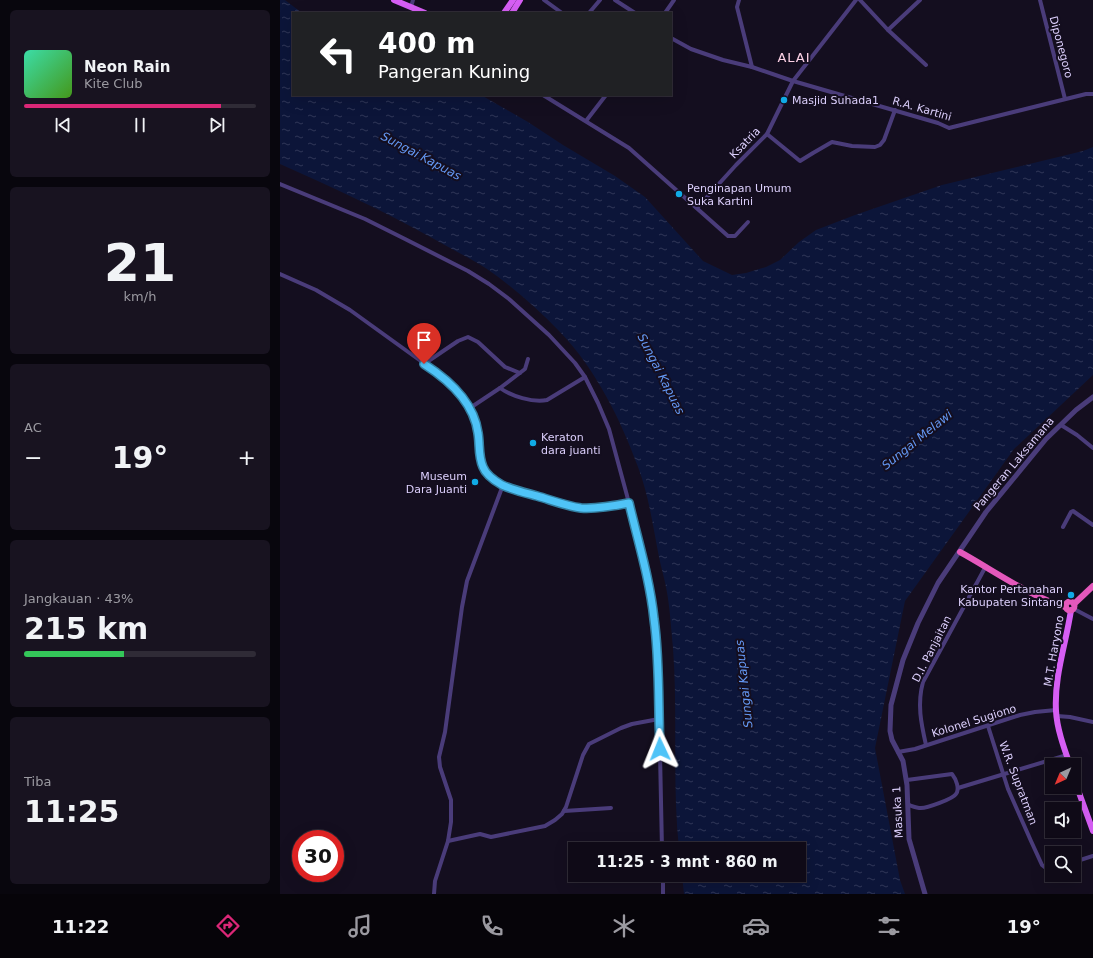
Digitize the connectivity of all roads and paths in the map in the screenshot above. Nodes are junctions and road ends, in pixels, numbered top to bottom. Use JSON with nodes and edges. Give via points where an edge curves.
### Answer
{"nodes":[{"id":1,"x":394,"y":0,"type":"edge"},
{"id":2,"x":413,"y":0,"type":"edge"},
{"id":3,"x":513,"y":0,"type":"edge"},
{"id":4,"x":520,"y":0,"type":"edge"},
{"id":5,"x":544,"y":0,"type":"edge"},
{"id":6,"x":600,"y":0,"type":"edge"},
{"id":7,"x":615,"y":0,"type":"edge"},
{"id":8,"x":674,"y":0,"type":"edge"},
{"id":9,"x":739,"y":0,"type":"edge"},
{"id":10,"x":856,"y":0,"type":"edge"},
{"id":11,"x":860,"y":0,"type":"edge"},
{"id":12,"x":920,"y":0,"type":"edge"},
{"id":13,"x":1040,"y":0,"type":"edge"},
{"id":14,"x":411,"y":7,"type":"junction"},
{"id":15,"x":555,"y":9,"type":"junction"},
{"id":16,"x":422,"y":12,"type":"edge"},
{"id":17,"x":505,"y":12,"type":"edge"},
{"id":18,"x":513,"y":12,"type":"edge"},
{"id":19,"x":553,"y":12,"type":"edge"},
{"id":20,"x":560,"y":12,"type":"edge"},
{"id":21,"x":591,"y":12,"type":"edge"},
{"id":22,"x":633,"y":12,"type":"edge"},
{"id":23,"x":667,"y":12,"type":"edge"},
{"id":24,"x":888,"y":30,"type":"junction"},
{"id":25,"x":672,"y":39,"type":"edge"},
{"id":26,"x":926,"y":65,"type":"dead end"},
{"id":27,"x":752,"y":67,"type":"junction"},
{"id":28,"x":793,"y":81,"type":"junction"},
{"id":29,"x":1093,"y":94,"type":"edge"},
{"id":30,"x":545,"y":96,"type":"edge"},
{"id":31,"x":605,"y":96,"type":"edge"},
{"id":32,"x":1065,"y":99,"type":"junction"},
{"id":33,"x":895,"y":110,"type":"junction"},
{"id":34,"x":586,"y":121,"type":"junction"},
{"id":35,"x":767,"y":134,"type":"junction"},
{"id":36,"x":280,"y":184,"type":"edge"},
{"id":37,"x":697,"y":208,"type":"junction"},
{"id":38,"x":748,"y":222,"type":"dead end"},
{"id":39,"x":280,"y":274,"type":"edge"},
{"id":40,"x":528,"y":359,"type":"dead end"},
{"id":41,"x":424,"y":364,"type":"junction"},
{"id":42,"x":520,"y":373,"type":"junction"},
{"id":43,"x":585,"y":377,"type":"junction"},
{"id":44,"x":500,"y":388,"type":"junction"},
{"id":45,"x":1092,"y":400,"type":"edge"},
{"id":46,"x":470,"y":408,"type":"junction"},
{"id":47,"x":1061,"y":425,"type":"junction"},
{"id":48,"x":1093,"y":448,"type":"edge"},
{"id":49,"x":503,"y":485,"type":"junction"},
{"id":50,"x":629,"y":503,"type":"junction"},
{"id":51,"x":1093,"y":525,"type":"edge"},
{"id":52,"x":1063,"y":527,"type":"dead end"},
{"id":53,"x":960,"y":552,"type":"junction"},
{"id":54,"x":986,"y":566,"type":"junction"},
{"id":55,"x":1092,"y":589,"type":"edge"},
{"id":56,"x":1071,"y":607,"type":"junction"},
{"id":57,"x":1093,"y":618,"type":"edge"},
{"id":58,"x":1056,"y":713,"type":"junction"},
{"id":59,"x":658,"y":719,"type":"junction"},
{"id":60,"x":1093,"y":722,"type":"edge"},
{"id":61,"x":988,"y":726,"type":"junction"},
{"id":62,"x":926,"y":745,"type":"junction"},
{"id":63,"x":898,"y":752,"type":"junction"},
{"id":64,"x":1067,"y":755,"type":"junction"},
{"id":65,"x":1068,"y":758,"type":"edge"},
{"id":66,"x":1003,"y":774,"type":"junction"},
{"id":67,"x":907,"y":780,"type":"junction"},
{"id":68,"x":958,"y":788,"type":"junction"},
{"id":69,"x":1079,"y":794,"type":"edge"},
{"id":70,"x":908,"y":807,"type":"junction"},
{"id":71,"x":612,"y":808,"type":"dead end"},
{"id":72,"x":564,"y":811,"type":"junction"},
{"id":73,"x":1093,"y":831,"type":"edge"},
{"id":74,"x":448,"y":841,"type":"junction"},
{"id":75,"x":662,"y":842,"type":"edge"},
{"id":76,"x":1093,"y":856,"type":"edge"},
{"id":77,"x":1081,"y":860,"type":"edge"},
{"id":78,"x":1045,"y":868,"type":"edge"},
{"id":79,"x":663,"y":882,"type":"edge"},
{"id":80,"x":434,"y":894,"type":"edge"},
{"id":81,"x":663,"y":894,"type":"edge"},
{"id":82,"x":925,"y":894,"type":"edge"}],
"edges":[{"from":1,"to":14,"type":"main road"},
{"from":2,"to":14,"type":"street"},
{"from":3,"to":17,"type":"main road"},
{"from":4,"to":18,"type":"main road"},
{"from":5,"to":15,"type":"street"},
{"from":6,"to":21,"type":"street"},
{"from":7,"to":22,"type":"street"},
{"from":8,"to":23,"type":"street"},
{"from":9,"to":27,"type":"street","via":[[737,7]]},
{"from":10,"to":28,"type":"street","name":"Ksatria"},
{"from":11,"to":24,"type":"street"},
{"from":12,"to":24,"type":"street"},
{"from":13,"to":32,"type":"street","name":"Diponegoro"},
{"from":14,"to":16,"type":"main road"},
{"from":15,"to":19,"type":"street"},
{"from":15,"to":20,"type":"street"},
{"from":24,"to":26,"type":"street"},
{"from":25,"to":27,"type":"street","name":"R.A. Kartini","via":[[691,49]]},
{"from":27,"to":28,"type":"street","name":"R.A. Kartini"},
{"from":28,"to":33,"type":"street","name":"R.A. Kartini"},
{"from":28,"to":35,"type":"street","name":"Ksatria"},
{"from":29,"to":32,"type":"street","name":"R.A. Kartini"},
{"from":30,"to":34,"type":"street"},
{"from":31,"to":34,"type":"street"},
{"from":32,"to":33,"type":"street","name":"R.A. Kartini","via":[[949,128]]},
{"from":33,"to":35,"type":"street","via":[[884,140],[880,146],[875,147],[832,142],[800,161]]},
{"from":34,"to":37,"type":"street","via":[[629,148]]},
{"from":35,"to":37,"type":"street","name":"Ksatria"},
{"from":36,"to":43,"type":"street","via":[[365,220],[490,284],[549,335]]},
{"from":37,"to":38,"type":"street","via":[[725,234],[732,237]]},
{"from":39,"to":41,"type":"street","via":[[335,300]]},
{"from":40,"to":42,"type":"street","via":[[526,367]]},
{"from":41,"to":42,"type":"street","via":[[468,337],[478,342],[505,367]]},
{"from":41,"to":46,"type":"street","via":[[453,386]]},
{"from":42,"to":44,"type":"street"},
{"from":43,"to":44,"type":"street","via":[[545,400],[524,398]]},
{"from":43,"to":50,"type":"street","via":[[609,429]]},
{"from":44,"to":46,"type":"street"},
{"from":45,"to":47,"type":"street","name":"Pangeran Laksamana","via":[[1076,410]]},
{"from":46,"to":49,"type":"street","via":[[478,432],[482,466],[489,476]]},
{"from":47,"to":48,"type":"street"},
{"from":47,"to":53,"type":"street","name":"Pangeran Laksamana","via":[[1046,439],[986,512]]},
{"from":49,"to":50,"type":"street","via":[[581,508]]},
{"from":49,"to":74,"type":"street","via":[[466,587],[458,631],[445,732],[440,752],[440,767],[452,805]]},
{"from":50,"to":59,"type":"street","via":[[653,607],[658,658]]},
{"from":51,"to":52,"type":"street","via":[[1073,511]]},
{"from":53,"to":54,"type":"highway"},
{"from":53,"to":63,"type":"street","name":"Pangeran Laksamana","via":[[938,583],[903,660],[890,718],[892,740]]},
{"from":54,"to":56,"type":"highway","via":[[1049,602]]},
{"from":54,"to":62,"type":"street","name":"D.I. Panjaitan","via":[[923,682],[919,710]]},
{"from":55,"to":56,"type":"highway","name":"M.T. Haryono"},
{"from":56,"to":57,"type":"street"},
{"from":56,"to":58,"type":"main road","name":"M.T. Haryono","via":[[1057,682]]},
{"from":58,"to":60,"type":"street","name":"Kolonel Sugiono"},
{"from":58,"to":61,"type":"street","name":"Kolonel Sugiono","via":[[1035,712]]},
{"from":58,"to":64,"type":"main road","name":"M.T. Haryono"},
{"from":59,"to":72,"type":"street","via":[[632,724],[589,744]]},
{"from":59,"to":75,"type":"street"},
{"from":61,"to":62,"type":"street","name":"Kolonel Sugiono"},
{"from":61,"to":66,"type":"street","name":"W.R. Supratman"},
{"from":62,"to":63,"type":"street","name":"Kolonel Sugiono"},
{"from":63,"to":67,"type":"street","name":"Masuka 1"},
{"from":64,"to":65,"type":"main road","name":"M.T. Haryono"},
{"from":64,"to":66,"type":"street"},
{"from":66,"to":68,"type":"street"},
{"from":66,"to":78,"type":"street","name":"W.R. Supratman"},
{"from":67,"to":68,"type":"street","via":[[952,774]]},
{"from":67,"to":70,"type":"street","name":"Masuka 1"},
{"from":68,"to":70,"type":"street","via":[[954,796],[925,807]]},
{"from":69,"to":73,"type":"main road"},
{"from":70,"to":82,"type":"street","name":"Masuka 1","via":[[910,846]]},
{"from":71,"to":72,"type":"street"},
{"from":72,"to":74,"type":"street","via":[[545,826],[492,837],[480,834]]},
{"from":74,"to":80,"type":"street","via":[[435,882]]},
{"from":76,"to":77,"type":"street"},
{"from":79,"to":81,"type":"street"}]}
